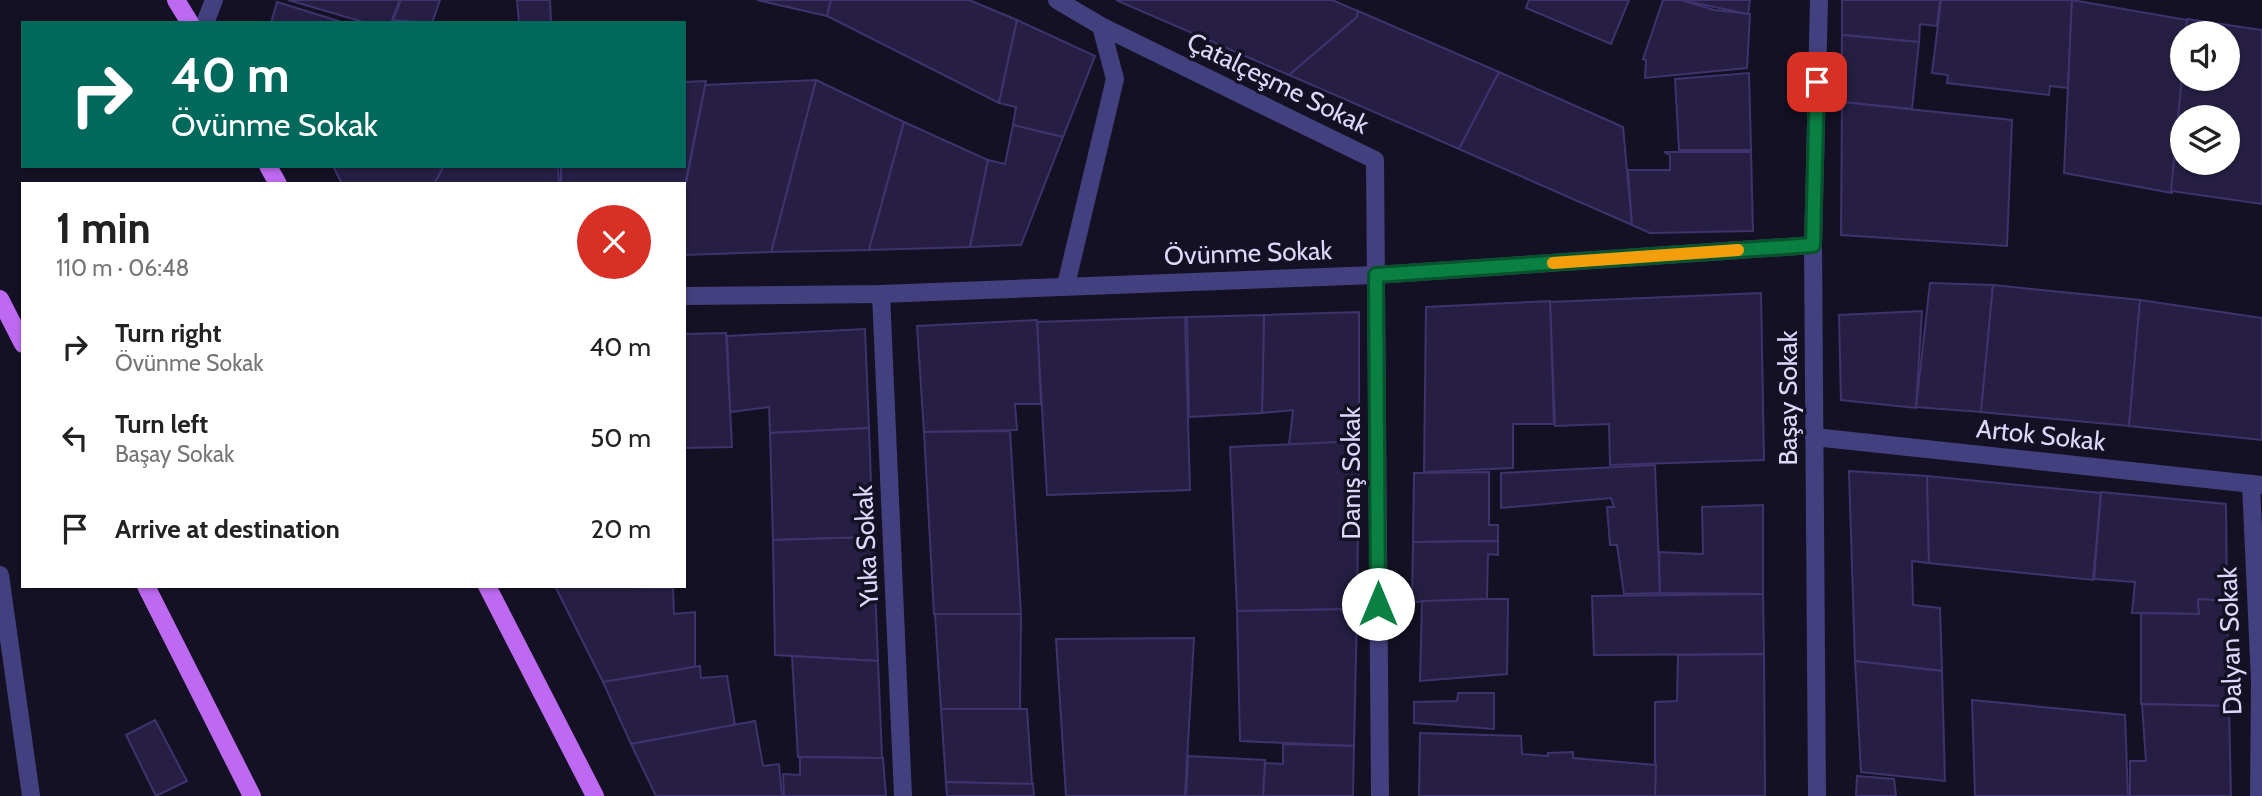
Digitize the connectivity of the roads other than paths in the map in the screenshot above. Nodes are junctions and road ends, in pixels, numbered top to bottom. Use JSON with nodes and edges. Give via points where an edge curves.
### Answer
{"nodes":[{"id":1,"x":176,"y":0,"type":"edge"},
{"id":2,"x":215,"y":0,"type":"edge"},
{"id":3,"x":1056,"y":0,"type":"edge"},
{"id":4,"x":1818,"y":0,"type":"edge"},
{"id":5,"x":189,"y":21,"type":"edge"},
{"id":6,"x":206,"y":21,"type":"edge"},
{"id":7,"x":1101,"y":26,"type":"junction"},
{"id":8,"x":1813,"y":245,"type":"junction"},
{"id":9,"x":1376,"y":275,"type":"junction"},
{"id":10,"x":1066,"y":285,"type":"junction"},
{"id":11,"x":881,"y":294,"type":"junction"},
{"id":12,"x":686,"y":296,"type":"edge"},
{"id":13,"x":0,"y":299,"type":"edge"},
{"id":14,"x":21,"y":340,"type":"edge"},
{"id":15,"x":1814,"y":437,"type":"junction"},
{"id":16,"x":2256,"y":484,"type":"edge"},
{"id":17,"x":0,"y":575,"type":"edge"},
{"id":18,"x":146,"y":588,"type":"edge"},
{"id":19,"x":488,"y":588,"type":"edge"},
{"id":20,"x":2261,"y":681,"type":"edge"},
{"id":21,"x":31,"y":796,"type":"edge"},
{"id":22,"x":252,"y":796,"type":"edge"},
{"id":23,"x":595,"y":796,"type":"edge"},
{"id":24,"x":903,"y":796,"type":"edge"},
{"id":25,"x":1380,"y":796,"type":"edge"},
{"id":26,"x":1817,"y":796,"type":"edge"},
{"id":27,"x":2259,"y":796,"type":"edge"}],
"edges":[{"from":1,"to":5,"type":"main road"},
{"from":2,"to":6,"type":"street"},
{"from":3,"to":7,"type":"street","name":"Çatalçeşme Sokak"},
{"from":4,"to":8,"type":"street","name":"Başay Sokak"},
{"from":7,"to":9,"type":"street","name":"Çatalçeşme Sokak","via":[[1375,160]]},
{"from":7,"to":10,"type":"street","via":[[1115,79]]},
{"from":8,"to":9,"type":"street","name":"Övünme Sokak"},
{"from":8,"to":15,"type":"street","name":"Başay Sokak"},
{"from":9,"to":10,"type":"street","name":"Övünme Sokak"},
{"from":9,"to":25,"type":"street","name":"Danış Sokak"},
{"from":10,"to":11,"type":"street","name":"Övünme Sokak"},
{"from":11,"to":12,"type":"street","name":"Övünme Sokak"},
{"from":11,"to":24,"type":"street","name":"Yuka Sokak"},
{"from":13,"to":14,"type":"main road"},
{"from":15,"to":16,"type":"street","name":"Artok Sokak"},
{"from":15,"to":26,"type":"street","name":"Başay Sokak"},
{"from":16,"to":20,"type":"street","name":"Dalyan Sokak"},
{"from":17,"to":21,"type":"street"},
{"from":18,"to":22,"type":"main road"},
{"from":19,"to":23,"type":"main road"},
{"from":20,"to":27,"type":"street","name":"Dalyan Sokak"}]}
